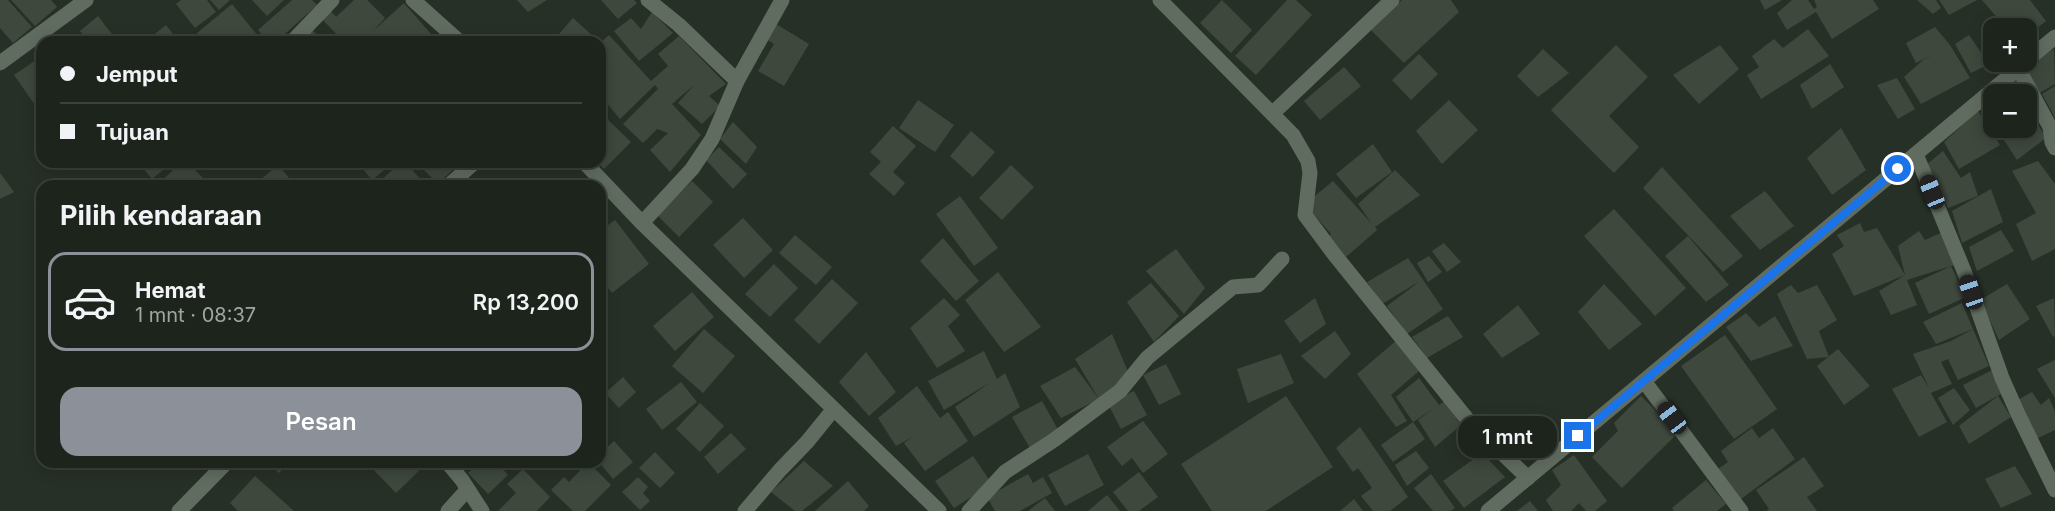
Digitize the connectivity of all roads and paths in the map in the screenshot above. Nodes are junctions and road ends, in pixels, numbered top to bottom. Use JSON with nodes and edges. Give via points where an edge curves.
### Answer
{"nodes":[{"id":1,"x":86,"y":0,"type":"edge"},
{"id":2,"x":332,"y":0,"type":"edge"},
{"id":3,"x":413,"y":0,"type":"edge"},
{"id":4,"x":648,"y":0,"type":"edge"},
{"id":5,"x":782,"y":0,"type":"edge"},
{"id":6,"x":1160,"y":0,"type":"edge"},
{"id":7,"x":1385,"y":2,"type":"edge"},
{"id":8,"x":37,"y":36,"type":"edge"},
{"id":9,"x":298,"y":36,"type":"edge"},
{"id":10,"x":452,"y":36,"type":"edge"},
{"id":11,"x":36,"y":37,"type":"edge"},
{"id":12,"x":2055,"y":37,"type":"edge"},
{"id":13,"x":2037,"y":52,"type":"edge"},
{"id":14,"x":0,"y":63,"type":"edge"},
{"id":15,"x":2013,"y":72,"type":"edge"},
{"id":16,"x":2028,"y":72,"type":"edge"},
{"id":17,"x":737,"y":81,"type":"junction"},
{"id":18,"x":1273,"y":114,"type":"junction"},
{"id":19,"x":2055,"y":148,"type":"edge"},
{"id":20,"x":1916,"y":153,"type":"junction"},
{"id":21,"x":470,"y":168,"type":"edge"},
{"id":22,"x":590,"y":168,"type":"edge"},
{"id":23,"x":461,"y":180,"type":"edge"},
{"id":24,"x":601,"y":180,"type":"edge"},
{"id":25,"x":606,"y":185,"type":"edge"},
{"id":26,"x":642,"y":223,"type":"junction"},
{"id":27,"x":1282,"y":259,"type":"dead end"},
{"id":28,"x":1644,"y":381,"type":"junction"},
{"id":29,"x":833,"y":410,"type":"junction"},
{"id":30,"x":221,"y":468,"type":"edge"},
{"id":31,"x":452,"y":468,"type":"edge"},
{"id":32,"x":1528,"y":478,"type":"junction"},
{"id":33,"x":467,"y":490,"type":"junction"},
{"id":34,"x":2055,"y":490,"type":"edge"},
{"id":35,"x":179,"y":511,"type":"edge"},
{"id":36,"x":447,"y":511,"type":"edge"},
{"id":37,"x":482,"y":511,"type":"edge"},
{"id":38,"x":745,"y":511,"type":"edge"},
{"id":39,"x":939,"y":511,"type":"edge"},
{"id":40,"x":969,"y":511,"type":"edge"},
{"id":41,"x":1488,"y":511,"type":"edge"},
{"id":42,"x":1741,"y":511,"type":"edge"}],
"edges":[{"from":1,"to":8,"type":"street"},
{"from":2,"to":9,"type":"street"},
{"from":3,"to":10,"type":"street"},
{"from":4,"to":17,"type":"street"},
{"from":5,"to":17,"type":"street"},
{"from":6,"to":18,"type":"street"},
{"from":7,"to":18,"type":"street"},
{"from":11,"to":14,"type":"street"},
{"from":12,"to":13,"type":"street"},
{"from":15,"to":20,"type":"street"},
{"from":16,"to":19,"type":"street"},
{"from":17,"to":26,"type":"street","via":[[712,139],[692,169]]},
{"from":18,"to":32,"type":"street","via":[[1293,135],[1308,161],[1305,215],[1467,419]]},
{"from":20,"to":28,"type":"street"},
{"from":20,"to":34,"type":"street","via":[[2002,378]]},
{"from":21,"to":23,"type":"street"},
{"from":22,"to":24,"type":"street"},
{"from":25,"to":26,"type":"street"},
{"from":26,"to":29,"type":"street"},
{"from":27,"to":40,"type":"street","via":[[1258,285],[1233,287],[1147,358],[1120,391],[1005,472]]},
{"from":28,"to":32,"type":"street"},
{"from":28,"to":42,"type":"street"},
{"from":29,"to":38,"type":"street"},
{"from":29,"to":39,"type":"street"},
{"from":30,"to":35,"type":"street"},
{"from":31,"to":33,"type":"street"},
{"from":32,"to":41,"type":"street"},
{"from":33,"to":36,"type":"street"},
{"from":33,"to":37,"type":"street"}]}
